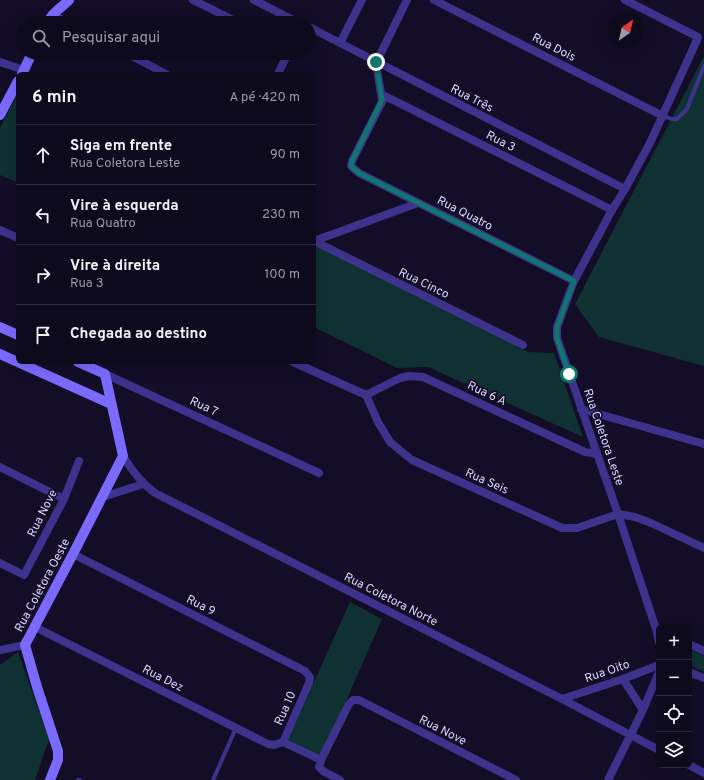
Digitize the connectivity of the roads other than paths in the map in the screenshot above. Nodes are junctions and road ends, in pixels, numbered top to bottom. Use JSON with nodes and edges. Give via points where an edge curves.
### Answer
{"nodes":[{"id":1,"x":69,"y":0,"type":"edge"},
{"id":2,"x":193,"y":0,"type":"edge"},
{"id":3,"x":254,"y":0,"type":"edge"},
{"id":4,"x":362,"y":0,"type":"edge"},
{"id":5,"x":408,"y":0,"type":"edge"},
{"id":6,"x":434,"y":0,"type":"edge"},
{"id":7,"x":625,"y":0,"type":"edge"},
{"id":8,"x":52,"y":16,"type":"edge"},
{"id":9,"x":225,"y":16,"type":"edge"},
{"id":10,"x":285,"y":16,"type":"edge"},
{"id":11,"x":316,"y":31,"type":"edge"},
{"id":12,"x":340,"y":43,"type":"junction"},
{"id":13,"x":29,"y":60,"type":"edge"},
{"id":14,"x":139,"y":60,"type":"edge"},
{"id":15,"x":285,"y":60,"type":"edge"},
{"id":16,"x":0,"y":62,"type":"edge"},
{"id":17,"x":376,"y":62,"type":"junction"},
{"id":18,"x":704,"y":66,"type":"edge"},
{"id":19,"x":23,"y":72,"type":"edge"},
{"id":20,"x":162,"y":72,"type":"edge"},
{"id":21,"x":279,"y":72,"type":"edge"},
{"id":22,"x":16,"y":89,"type":"edge"},
{"id":23,"x":382,"y":100,"type":"junction"},
{"id":24,"x":0,"y":115,"type":"edge"},
{"id":25,"x":663,"y":116,"type":"junction"},
{"id":26,"x":625,"y":189,"type":"junction"},
{"id":27,"x":418,"y":202,"type":"junction"},
{"id":28,"x":612,"y":210,"type":"junction"},
{"id":29,"x":0,"y":230,"type":"edge"},
{"id":30,"x":16,"y":237,"type":"edge"},
{"id":31,"x":316,"y":240,"type":"edge"},
{"id":32,"x":316,"y":242,"type":"edge"},
{"id":33,"x":574,"y":281,"type":"junction"},
{"id":34,"x":0,"y":327,"type":"edge"},
{"id":35,"x":16,"y":334,"type":"edge"},
{"id":36,"x":523,"y":345,"type":"dead end"},
{"id":37,"x":0,"y":354,"type":"edge"},
{"id":38,"x":16,"y":361,"type":"edge"},
{"id":39,"x":22,"y":364,"type":"edge"},
{"id":40,"x":82,"y":364,"type":"edge"},
{"id":41,"x":297,"y":364,"type":"edge"},
{"id":42,"x":105,"y":374,"type":"junction"},
{"id":43,"x":366,"y":395,"type":"junction"},
{"id":44,"x":111,"y":404,"type":"junction"},
{"id":45,"x":582,"y":410,"type":"junction"},
{"id":46,"x":704,"y":444,"type":"edge"},
{"id":47,"x":597,"y":454,"type":"junction"},
{"id":48,"x":123,"y":456,"type":"junction"},
{"id":49,"x":79,"y":461,"type":"dead end"},
{"id":50,"x":0,"y":467,"type":"edge"},
{"id":51,"x":319,"y":473,"type":"dead end"},
{"id":52,"x":143,"y":484,"type":"junction"},
{"id":53,"x":103,"y":497,"type":"junction"},
{"id":54,"x":64,"y":498,"type":"junction"},
{"id":55,"x":618,"y":514,"type":"junction"},
{"id":56,"x":704,"y":548,"type":"edge"},
{"id":57,"x":73,"y":554,"type":"junction"},
{"id":58,"x":0,"y":563,"type":"edge"},
{"id":59,"x":656,"y":626,"type":"edge"},
{"id":60,"x":35,"y":627,"type":"junction"},
{"id":61,"x":25,"y":645,"type":"junction"},
{"id":62,"x":692,"y":645,"type":"edge"},
{"id":63,"x":0,"y":650,"type":"edge"},
{"id":64,"x":704,"y":651,"type":"edge"},
{"id":65,"x":656,"y":666,"type":"edge"},
{"id":66,"x":692,"y":673,"type":"edge"},
{"id":67,"x":704,"y":678,"type":"edge"},
{"id":68,"x":656,"y":679,"type":"edge"},
{"id":69,"x":623,"y":680,"type":"junction"},
{"id":70,"x":309,"y":683,"type":"joint"},
{"id":71,"x":562,"y":699,"type":"junction"},
{"id":72,"x":643,"y":710,"type":"junction"},
{"id":73,"x":236,"y":728,"type":"junction"},
{"id":74,"x":631,"y":735,"type":"junction"},
{"id":75,"x":283,"y":742,"type":"junction"},
{"id":76,"x":656,"y":748,"type":"edge"},
{"id":77,"x":321,"y":760,"type":"junction"},
{"id":78,"x":692,"y":767,"type":"edge"},
{"id":79,"x":704,"y":773,"type":"edge"},
{"id":80,"x":50,"y":780,"type":"edge"},
{"id":81,"x":213,"y":780,"type":"edge"},
{"id":82,"x":340,"y":780,"type":"edge"},
{"id":83,"x":516,"y":780,"type":"edge"},
{"id":84,"x":608,"y":780,"type":"edge"}],
"edges":[{"from":1,"to":8,"type":"street"},
{"from":2,"to":9,"type":"street"},
{"from":3,"to":10,"type":"street"},
{"from":4,"to":12,"type":"street"},
{"from":5,"to":17,"type":"street"},
{"from":6,"to":25,"type":"street","name":"Rua Dois"},
{"from":7,"to":25,"type":"street","name":"Rua Coletora Leste","via":[[698,37]]},
{"from":11,"to":12,"type":"street","name":"Rua Três"},
{"from":12,"to":17,"type":"street","name":"Rua Três"},
{"from":13,"to":19,"type":"street"},
{"from":14,"to":20,"type":"street"},
{"from":15,"to":21,"type":"street"},
{"from":16,"to":19,"type":"street"},
{"from":17,"to":23,"type":"street"},
{"from":17,"to":26,"type":"street","name":"Rua Três"},
{"from":18,"to":25,"type":"lane","via":[[687,109],[677,119]]},
{"from":22,"to":24,"type":"street"},
{"from":23,"to":27,"type":"street","name":"Rua Quatro","via":[[351,166],[359,173]]},
{"from":23,"to":28,"type":"street","name":"Rua 3","via":[[385,96]]},
{"from":25,"to":26,"type":"street","name":"Rua Coletora Leste"},
{"from":26,"to":28,"type":"street","name":"Rua Coletora Leste"},
{"from":27,"to":31,"type":"street","name":"Rua Cinco"},
{"from":27,"to":33,"type":"street","name":"Rua Quatro"},
{"from":28,"to":33,"type":"street","name":"Rua Coletora Leste"},
{"from":29,"to":30,"type":"street"},
{"from":32,"to":36,"type":"street","name":"Rua Cinco"},
{"from":33,"to":45,"type":"street","name":"Rua Coletora Leste","via":[[557,327],[557,338]]},
{"from":34,"to":35,"type":"street"},
{"from":37,"to":38,"type":"street"},
{"from":39,"to":44,"type":"street"},
{"from":40,"to":42,"type":"street","name":"Rua 7"},
{"from":41,"to":43,"type":"street"},
{"from":42,"to":44,"type":"street"},
{"from":42,"to":51,"type":"street","name":"Rua 7"},
{"from":43,"to":47,"type":"street","name":"Rua 6 A","via":[[400,378],[423,377],[585,452]]},
{"from":43,"to":55,"type":"street","name":"Rua Seis","via":[[390,442],[412,460],[562,528],[577,528]]},
{"from":44,"to":48,"type":"street"},
{"from":45,"to":46,"type":"street"},
{"from":45,"to":47,"type":"street","name":"Rua Coletora Leste"},
{"from":47,"to":55,"type":"street","name":"Rua Coletora Leste"},
{"from":48,"to":52,"type":"street","name":"Rua Coletora Norte"},
{"from":48,"to":53,"type":"street","name":"Rua Coletora Oeste"},
{"from":49,"to":54,"type":"street","name":"Rua Nove"},
{"from":50,"to":54,"type":"street"},
{"from":52,"to":53,"type":"street"},
{"from":52,"to":71,"type":"street","name":"Rua Coletora Norte","via":[[155,493]]},
{"from":53,"to":57,"type":"street","name":"Rua Coletora Oeste"},
{"from":54,"to":58,"type":"street","name":"Rua Nove","via":[[24,575]]},
{"from":55,"to":56,"type":"street","via":[[651,523]]},
{"from":55,"to":59,"type":"street","name":"Rua Coletora Leste"},
{"from":57,"to":60,"type":"street","name":"Rua Coletora Oeste"},
{"from":57,"to":70,"type":"street","name":"Rua 9","via":[[305,671],[310,677]]},
{"from":60,"to":61,"type":"street","name":"Rua Coletora Oeste"},
{"from":60,"to":73,"type":"street","name":"Rua Dez"},
{"from":61,"to":63,"type":"street"},
{"from":61,"to":80,"type":"street","name":"Rua Coletora Oeste","via":[[58,751],[58,760]]},
{"from":62,"to":64,"type":"street"},
{"from":65,"to":69,"type":"street","name":"Rua Oito"},
{"from":66,"to":67,"type":"street"},
{"from":68,"to":72,"type":"street"},
{"from":69,"to":71,"type":"street","name":"Rua Oito"},
{"from":69,"to":72,"type":"street"},
{"from":70,"to":75,"type":"street","name":"Rua 10"},
{"from":71,"to":74,"type":"street","name":"Rua Coletora Norte"},
{"from":72,"to":74,"type":"street"},
{"from":73,"to":75,"type":"street","name":"Rua Dez","via":[[268,744]]},
{"from":73,"to":81,"type":"lane"},
{"from":74,"to":76,"type":"street","name":"Rua Coletora Norte"},
{"from":74,"to":84,"type":"street"},
{"from":75,"to":77,"type":"street"},
{"from":77,"to":82,"type":"street","via":[[319,767]]},
{"from":77,"to":83,"type":"street","name":"Rua Nove","via":[[348,704],[353,700],[359,700]]},
{"from":78,"to":79,"type":"street"}]}
